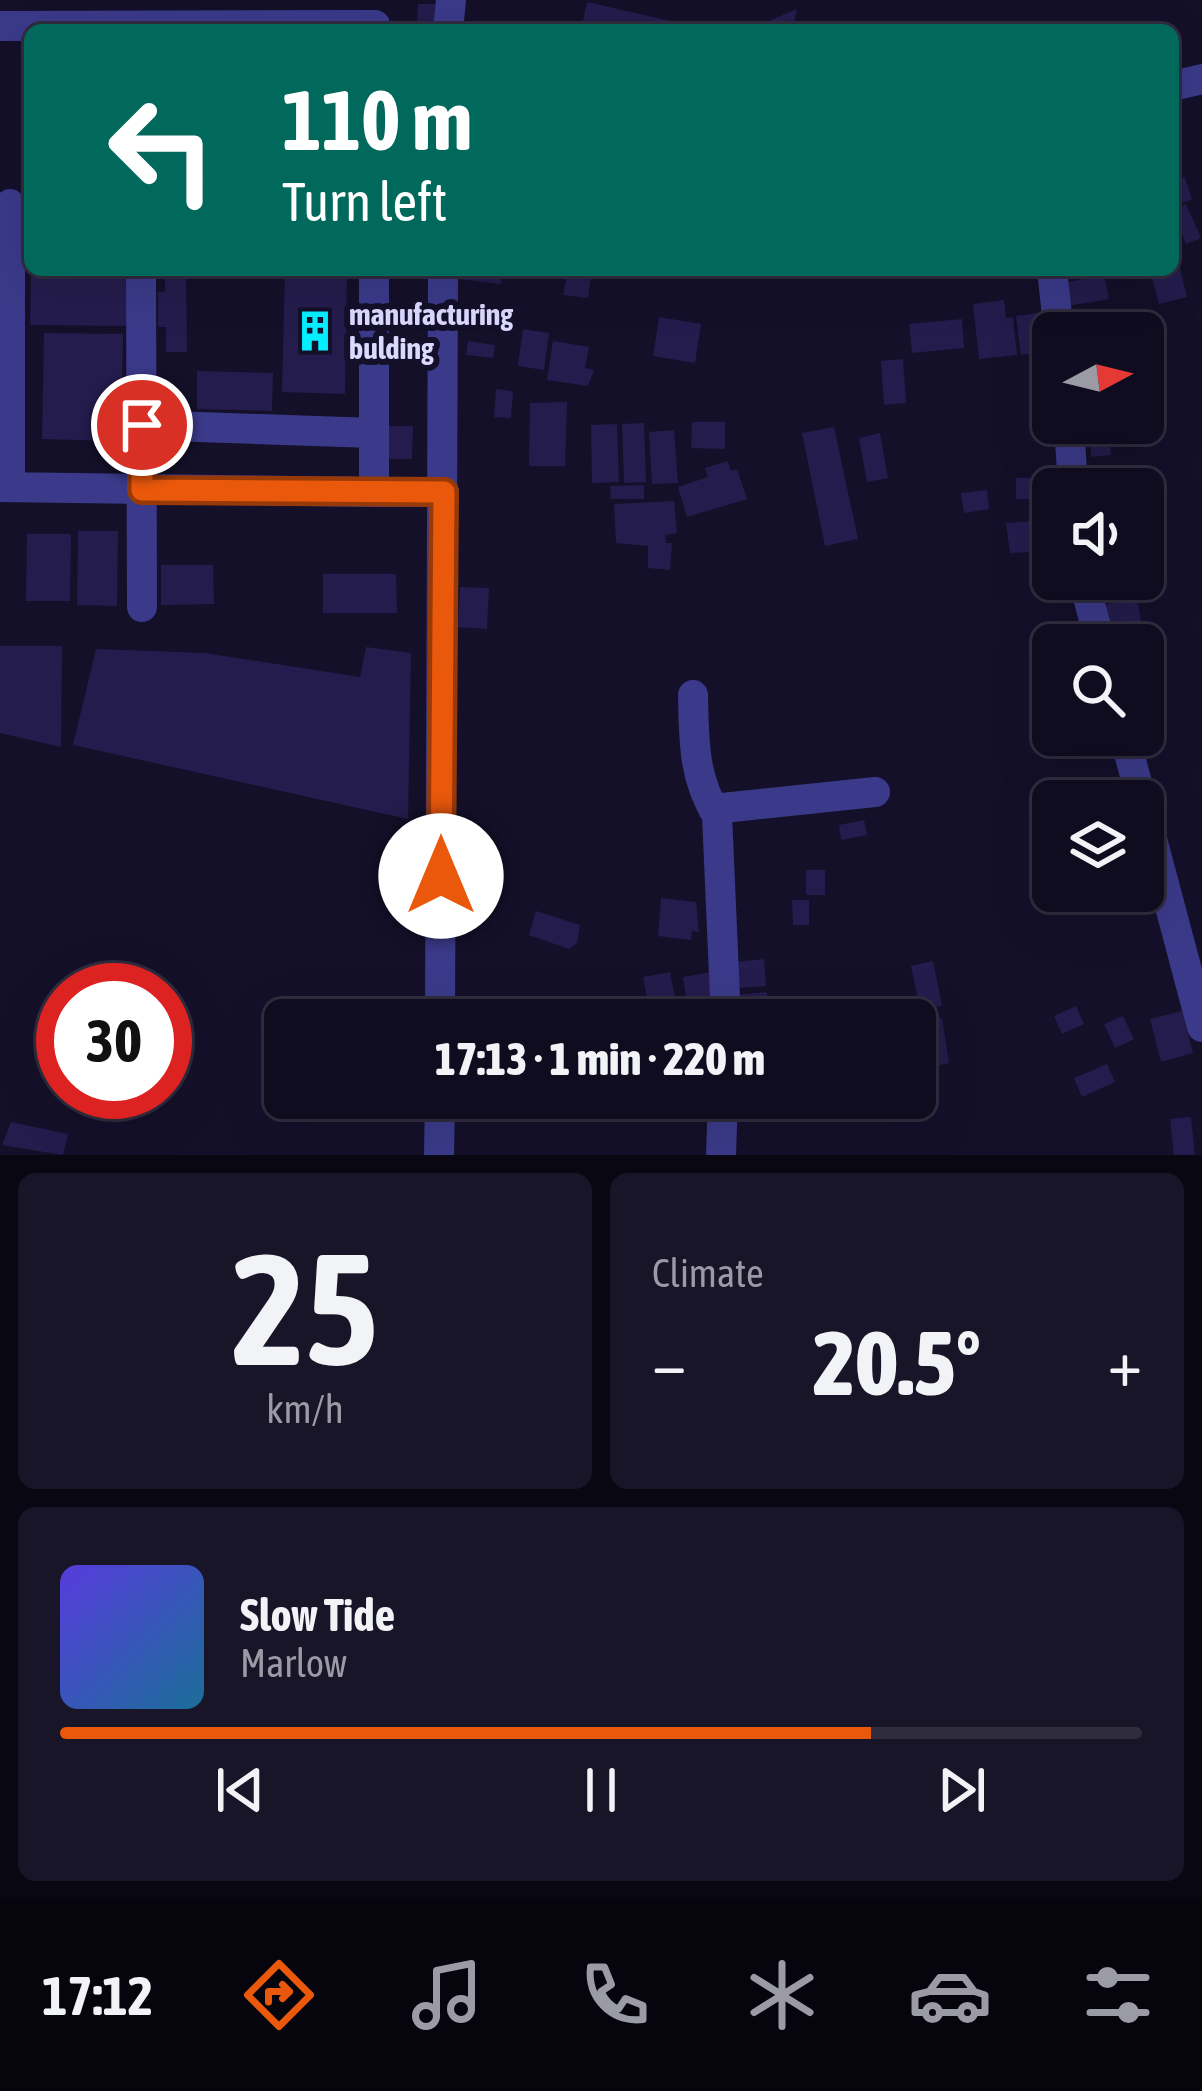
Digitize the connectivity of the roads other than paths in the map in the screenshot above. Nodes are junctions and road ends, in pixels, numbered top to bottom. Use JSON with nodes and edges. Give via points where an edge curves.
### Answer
{"nodes":[{"id":1,"x":13,"y":17,"type":"edge"},
{"id":2,"x":375,"y":18,"type":"edge"},
{"id":3,"x":105,"y":24,"type":"edge"},
{"id":4,"x":298,"y":24,"type":"edge"},
{"id":5,"x":13,"y":204,"type":"edge"},
{"id":6,"x":141,"y":276,"type":"edge"},
{"id":7,"x":374,"y":276,"type":"edge"},
{"id":8,"x":443,"y":276,"type":"edge"},
{"id":9,"x":1053,"y":276,"type":"edge"},
{"id":10,"x":1057,"y":312,"type":"edge"},
{"id":11,"x":142,"y":425,"type":"junction"},
{"id":12,"x":373,"y":433,"type":"junction"},
{"id":13,"x":5,"y":487,"type":"edge"},
{"id":14,"x":142,"y":490,"type":"junction"},
{"id":15,"x":374,"y":492,"type":"junction"},
{"id":16,"x":444,"y":492,"type":"junction"},
{"id":17,"x":142,"y":607,"type":"dead end"},
{"id":18,"x":693,"y":695,"type":"dead end"},
{"id":19,"x":875,"y":792,"type":"dead end"},
{"id":20,"x":713,"y":809,"type":"junction"},
{"id":21,"x":1164,"y":883,"type":"edge"},
{"id":22,"x":440,"y":999,"type":"edge"},
{"id":23,"x":725,"y":999,"type":"edge"},
{"id":24,"x":1202,"y":1027,"type":"edge"},
{"id":25,"x":440,"y":1119,"type":"edge"},
{"id":26,"x":722,"y":1119,"type":"edge"},
{"id":27,"x":440,"y":1155,"type":"edge"},
{"id":28,"x":721,"y":1155,"type":"edge"}],
"edges":[{"from":1,"to":3,"type":"street"},
{"from":2,"to":4,"type":"street"},
{"from":5,"to":13,"type":"street"},
{"from":6,"to":11,"type":"street"},
{"from":7,"to":12,"type":"street"},
{"from":8,"to":16,"type":"street"},
{"from":9,"to":10,"type":"street"},
{"from":11,"to":12,"type":"street"},
{"from":11,"to":14,"type":"street"},
{"from":12,"to":15,"type":"street"},
{"from":13,"to":14,"type":"street"},
{"from":14,"to":15,"type":"street"},
{"from":14,"to":17,"type":"street"},
{"from":15,"to":16,"type":"street"},
{"from":16,"to":22,"type":"street"},
{"from":18,"to":20,"type":"street","via":[[694,751]]},
{"from":19,"to":20,"type":"street"},
{"from":20,"to":23,"type":"street"},
{"from":21,"to":24,"type":"street"},
{"from":25,"to":27,"type":"street"},
{"from":26,"to":28,"type":"street"}]}
